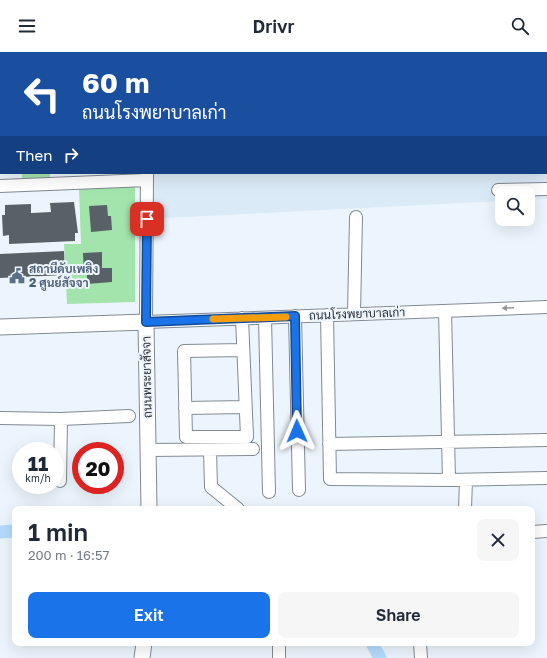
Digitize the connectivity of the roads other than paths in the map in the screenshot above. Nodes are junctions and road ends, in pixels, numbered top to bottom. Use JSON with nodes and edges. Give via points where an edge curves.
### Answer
{"nodes":[{"id":1,"x":148,"y":176,"type":"edge"},
{"id":2,"x":0,"y":186,"type":"edge"},
{"id":3,"x":535,"y":189,"type":"edge"},
{"id":4,"x":547,"y":189,"type":"edge"},
{"id":5,"x":356,"y":217,"type":"dead end"},
{"id":6,"x":547,"y":307,"type":"edge"},
{"id":7,"x":445,"y":311,"type":"junction"},
{"id":8,"x":354,"y":314,"type":"junction"},
{"id":9,"x":327,"y":315,"type":"junction"},
{"id":10,"x":295,"y":316,"type":"junction"},
{"id":11,"x":242,"y":318,"type":"junction"},
{"id":12,"x":265,"y":318,"type":"junction"},
{"id":13,"x":146,"y":322,"type":"junction"},
{"id":14,"x":0,"y":327,"type":"edge"},
{"id":15,"x":243,"y":350,"type":"junction"},
{"id":16,"x":245,"y":407,"type":"junction"},
{"id":17,"x":185,"y":408,"type":"junction"},
{"id":18,"x":129,"y":416,"type":"dead end"},
{"id":19,"x":0,"y":418,"type":"edge"},
{"id":20,"x":61,"y":419,"type":"junction"},
{"id":21,"x":190,"y":437,"type":"junction"},
{"id":22,"x":547,"y":440,"type":"edge"},
{"id":23,"x":61,"y":442,"type":"edge"},
{"id":24,"x":448,"y":442,"type":"junction"},
{"id":25,"x":329,"y":444,"type":"junction"},
{"id":26,"x":253,"y":449,"type":"dead end"},
{"id":27,"x":148,"y":450,"type":"junction"},
{"id":28,"x":190,"y":450,"type":"junction"},
{"id":29,"x":210,"y":450,"type":"junction"},
{"id":30,"x":547,"y":478,"type":"edge"},
{"id":31,"x":449,"y":480,"type":"junction"},
{"id":32,"x":466,"y":480,"type":"junction"},
{"id":33,"x":299,"y":490,"type":"dead end"},
{"id":34,"x":269,"y":492,"type":"dead end"},
{"id":35,"x":148,"y":506,"type":"edge"},
{"id":36,"x":234,"y":506,"type":"edge"},
{"id":37,"x":465,"y":506,"type":"edge"},
{"id":38,"x":547,"y":531,"type":"edge"},
{"id":39,"x":535,"y":532,"type":"edge"},
{"id":40,"x":144,"y":646,"type":"edge"},
{"id":41,"x":279,"y":646,"type":"edge"},
{"id":42,"x":420,"y":646,"type":"edge"},
{"id":43,"x":142,"y":658,"type":"edge"},
{"id":44,"x":279,"y":658,"type":"edge"},
{"id":45,"x":421,"y":658,"type":"edge"}],
"edges":[{"from":1,"to":2,"type":"street"},
{"from":1,"to":13,"type":"street","name":"ถนนพระยาสัจจา"},
{"from":3,"to":4,"type":"street"},
{"from":5,"to":8,"type":"street"},
{"from":6,"to":7,"type":"street","name":"ถนนโรงพยาบาลเก่า","one_way":true},
{"from":7,"to":8,"type":"street","name":"ถนนโรงพยาบาลเก่า"},
{"from":7,"to":24,"type":"street"},
{"from":8,"to":9,"type":"street","name":"ถนนโรงพยาบาลเก่า"},
{"from":9,"to":10,"type":"street","name":"ถนนโรงพยาบาลเก่า"},
{"from":9,"to":25,"type":"street"},
{"from":10,"to":12,"type":"street","name":"ถนนโรงพยาบาลเก่า"},
{"from":10,"to":33,"type":"street"},
{"from":11,"to":12,"type":"street","name":"ถนนโรงพยาบาลเก่า"},
{"from":11,"to":13,"type":"street","name":"ถนนโรงพยาบาลเก่า"},
{"from":11,"to":15,"type":"street"},
{"from":12,"to":34,"type":"street"},
{"from":13,"to":14,"type":"main road","name":"ถนนโรงพยาบาลเก่า"},
{"from":13,"to":27,"type":"main road","name":"ถนนพระยาสัจจา"},
{"from":15,"to":16,"type":"street"},
{"from":15,"to":17,"type":"street","via":[[184,351]]},
{"from":16,"to":17,"type":"street"},
{"from":16,"to":21,"type":"street","via":[[247,437]]},
{"from":17,"to":21,"type":"street","via":[[186,437]]},
{"from":18,"to":20,"type":"street"},
{"from":19,"to":20,"type":"street"},
{"from":20,"to":23,"type":"street"},
{"from":21,"to":28,"type":"street"},
{"from":22,"to":24,"type":"street"},
{"from":24,"to":25,"type":"street"},
{"from":24,"to":31,"type":"street"},
{"from":25,"to":31,"type":"street","via":[[330,479]]},
{"from":26,"to":29,"type":"street"},
{"from":27,"to":28,"type":"street"},
{"from":27,"to":35,"type":"main road","name":"ถนนพระยาสัจจา"},
{"from":28,"to":29,"type":"street"},
{"from":29,"to":36,"type":"street","via":[[211,487]]},
{"from":30,"to":32,"type":"street"},
{"from":31,"to":32,"type":"street"},
{"from":32,"to":37,"type":"street"},
{"from":38,"to":39,"type":"street"},
{"from":40,"to":43,"type":"main road"},
{"from":41,"to":44,"type":"street"},
{"from":42,"to":45,"type":"street"}]}
